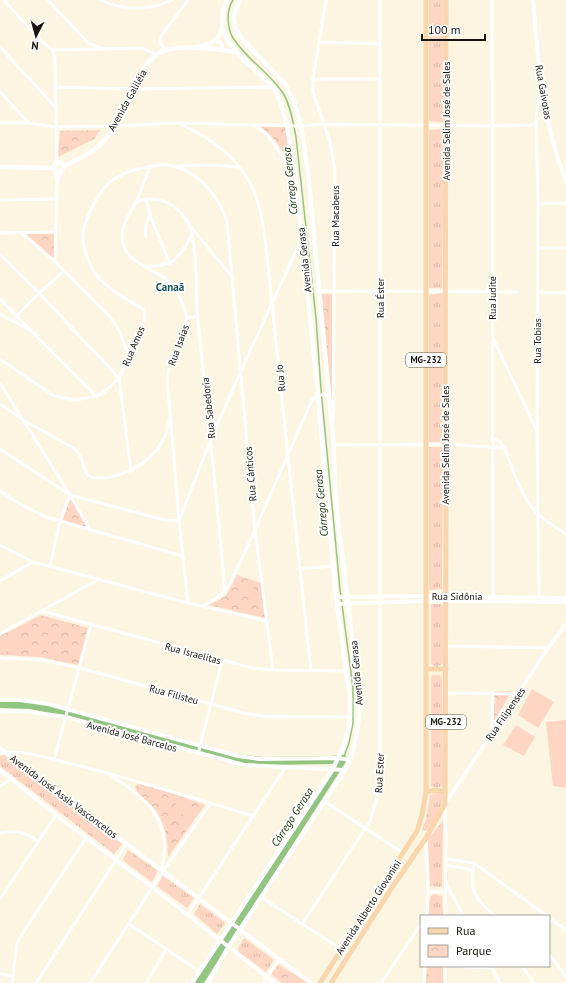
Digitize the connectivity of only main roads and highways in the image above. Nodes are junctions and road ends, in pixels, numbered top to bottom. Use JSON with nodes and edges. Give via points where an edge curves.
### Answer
{"nodes":[{"id":1,"x":227,"y":0,"type":"edge"},
{"id":2,"x":240,"y":0,"type":"edge"},
{"id":3,"x":426,"y":0,"type":"edge"},
{"id":4,"x":446,"y":0,"type":"edge"},
{"id":5,"x":222,"y":28,"type":"junction"},
{"id":6,"x":426,"y":33,"type":"junction"},
{"id":7,"x":446,"y":33,"type":"junction"},
{"id":8,"x":216,"y":40,"type":"junction"},
{"id":9,"x":195,"y":48,"type":"junction"},
{"id":10,"x":222,"y":50,"type":"junction"},
{"id":11,"x":236,"y":52,"type":"junction"},
{"id":12,"x":64,"y":166,"type":"junction"},
{"id":13,"x":0,"y":167,"type":"edge"},
{"id":14,"x":54,"y":169,"type":"junction"},
{"id":15,"x":426,"y":669,"type":"junction"},
{"id":16,"x":446,"y":669,"type":"junction"},
{"id":17,"x":343,"y":759,"type":"junction"},
{"id":18,"x":426,"y":792,"type":"junction"},
{"id":19,"x":445,"y":792,"type":"junction"},
{"id":20,"x":417,"y":831,"type":"junction"},
{"id":21,"x":426,"y":838,"type":"junction"},
{"id":22,"x":385,"y":881,"type":"junction"},
{"id":23,"x":393,"y":886,"type":"junction"},
{"id":24,"x":236,"y":926,"type":"junction"},
{"id":25,"x":225,"y":943,"type":"junction"},
{"id":26,"x":192,"y":983,"type":"edge"},
{"id":27,"x":208,"y":983,"type":"edge"},
{"id":28,"x":320,"y":983,"type":"edge"},
{"id":29,"x":331,"y":983,"type":"edge"}],
"edges":[{"from":1,"to":5,"type":"main road","via":[[223,10]]},
{"from":2,"to":17,"type":"main road","name":"Avenida Gerasa","via":[[234,18],[235,27],[243,40],[285,84],[294,102],[308,172],[334,445],[336,503],[360,705],[359,724]]},
{"from":3,"to":6,"type":"main road","name":"Avenida Selim José de Sales","number":"MG-232"},
{"from":4,"to":7,"type":"main road","name":"Avenida Selim José de Sales","number":"MG-232"},
{"from":5,"to":8,"type":"main road"},
{"from":5,"to":11,"type":"main road","name":"Avenida Gerasa"},
{"from":6,"to":7,"type":"main road"},
{"from":6,"to":15,"type":"main road","name":"Avenida Selim José de Sales","number":"MG-232"},
{"from":7,"to":16,"type":"main road","name":"Avenida Selim José de Sales","number":"MG-232"},
{"from":8,"to":9,"type":"main road","name":"Avenida Galiléia"},
{"from":8,"to":10,"type":"main road","via":[[221,42]]},
{"from":9,"to":10,"type":"main road","name":"Avenida Galiléia"},
{"from":9,"to":12,"type":"main road","name":"Avenida Galiléia","via":[[165,50],[156,55],[143,70],[104,141]]},
{"from":10,"to":11,"type":"main road","name":"Avenida Galiléia"},
{"from":11,"to":17,"type":"main road","name":"Avenida Gerasa","via":[[273,88],[289,126],[319,395],[333,566],[350,698],[350,717]]},
{"from":12,"to":14,"type":"main road","via":[[58,172]]},
{"from":12,"to":14,"type":"main road","via":[[57,162]]},
{"from":13,"to":14,"type":"main road"},
{"from":15,"to":16,"type":"main road"},
{"from":15,"to":18,"type":"main road","name":"Avenida Selim José de Sales","number":"MG-232"},
{"from":16,"to":19,"type":"main road","name":"Avenida Selim José de Sales","number":"MG-232"},
{"from":17,"to":24,"type":"main road","name":"Avenida Gerasa","via":[[334,768]]},
{"from":17,"to":24,"type":"main road","name":"Avenida Gerasa","via":[[343,769],[324,801],[261,897]]},
{"from":18,"to":19,"type":"main road"},
{"from":18,"to":20,"type":"main road","name":"Avenida Selim José de Sales","number":"MG-232"},
{"from":19,"to":21,"type":"main road","name":"Avenida Selim José de Sales","number":"MG-232","via":[[445,804]]},
{"from":20,"to":21,"type":"main road"},
{"from":20,"to":22,"type":"main road","name":"Avenida Alberto Giovanini","number":"MG-232"},
{"from":21,"to":23,"type":"main road","name":"Avenida Alberto Giovanini","number":"MG-232"},
{"from":22,"to":23,"type":"main road"},
{"from":22,"to":28,"type":"main road","name":"Avenida Alberto Giovanini","number":"MG-232"},
{"from":23,"to":29,"type":"main road","name":"Avenida Alberto Giovanini","number":"MG-232"},
{"from":24,"to":25,"type":"main road","name":"Avenida Gerasa"},
{"from":24,"to":25,"type":"main road","name":"Avenida Gerasa"},
{"from":25,"to":26,"type":"main road","name":"Avenida Gerasa","via":[[199,971]]},
{"from":25,"to":27,"type":"main road","name":"Avenida Gerasa"}]}
